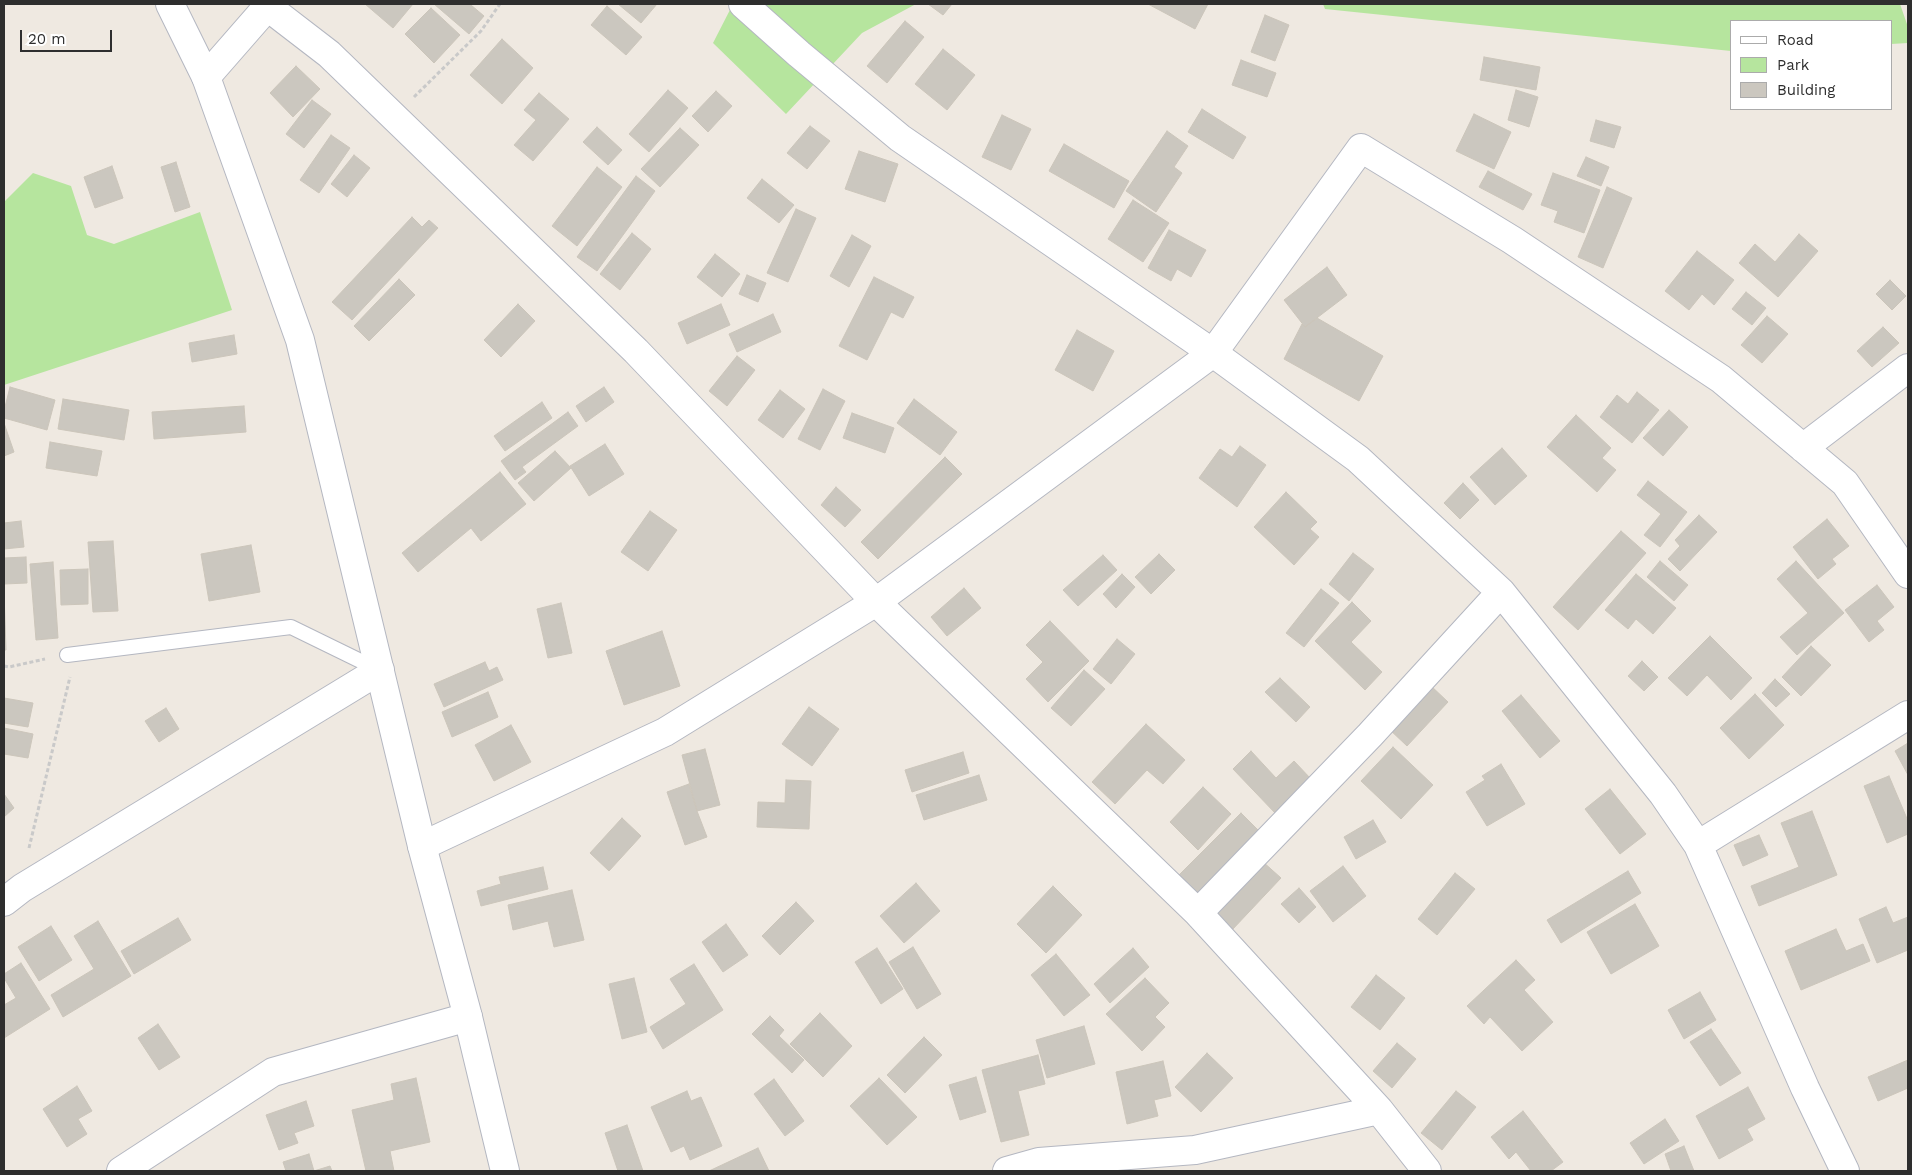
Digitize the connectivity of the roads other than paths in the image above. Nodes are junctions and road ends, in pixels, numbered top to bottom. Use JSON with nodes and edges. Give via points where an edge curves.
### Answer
{"nodes":[{"id":1,"x":170,"y":4,"type":"edge"},
{"id":2,"x":743,"y":4,"type":"edge"},
{"id":3,"x":266,"y":5,"type":"edge"},
{"id":4,"x":206,"y":77,"type":"junction"},
{"id":5,"x":1212,"y":353,"type":"junction"},
{"id":6,"x":1908,"y":368,"type":"edge"},
{"id":7,"x":1802,"y":448,"type":"junction"},
{"id":8,"x":1908,"y":574,"type":"edge"},
{"id":9,"x":1501,"y":592,"type":"junction"},
{"id":10,"x":876,"y":602,"type":"junction"},
{"id":11,"x":71,"y":654,"type":"road end"},
{"id":12,"x":380,"y":670,"type":"junction"},
{"id":13,"x":1908,"y":715,"type":"edge"},
{"id":14,"x":422,"y":846,"type":"junction"},
{"id":15,"x":1698,"y":846,"type":"junction"},
{"id":16,"x":13,"y":895,"type":"edge"},
{"id":17,"x":1198,"y":912,"type":"junction"},
{"id":18,"x":468,"y":1017,"type":"junction"},
{"id":19,"x":1379,"y":1110,"type":"junction"},
{"id":20,"x":121,"y":1171,"type":"edge"},
{"id":21,"x":505,"y":1171,"type":"edge"},
{"id":22,"x":1007,"y":1171,"type":"edge"},
{"id":23,"x":1427,"y":1171,"type":"edge"},
{"id":24,"x":1845,"y":1171,"type":"edge"}],
"edges":[{"from":1,"to":4,"type":"street"},
{"from":2,"to":5,"type":"street","via":[[900,138]]},
{"from":3,"to":4,"type":"street"},
{"from":3,"to":10,"type":"street","via":[[329,54],[636,351]]},
{"from":4,"to":12,"type":"street","via":[[300,340]]},
{"from":5,"to":7,"type":"street","via":[[1361,148],[1512,240],[1721,379]]},
{"from":5,"to":9,"type":"street","via":[[1358,459]]},
{"from":5,"to":10,"type":"street"},
{"from":6,"to":7,"type":"street"},
{"from":7,"to":8,"type":"street","via":[[1845,483]]},
{"from":9,"to":15,"type":"street","via":[[1663,794]]},
{"from":9,"to":17,"type":"street","via":[[1370,735]]},
{"from":10,"to":14,"type":"street","via":[[666,732]]},
{"from":10,"to":17,"type":"street"},
{"from":11,"to":12,"type":"lane","via":[[291,627]]},
{"from":12,"to":14,"type":"street"},
{"from":12,"to":16,"type":"street"},
{"from":13,"to":15,"type":"street"},
{"from":14,"to":18,"type":"street"},
{"from":15,"to":24,"type":"street"},
{"from":17,"to":19,"type":"street"},
{"from":18,"to":20,"type":"street","via":[[273,1072]]},
{"from":18,"to":21,"type":"street"},
{"from":19,"to":22,"type":"street","via":[[1195,1150],[1039,1162]]},
{"from":19,"to":23,"type":"street"}]}
